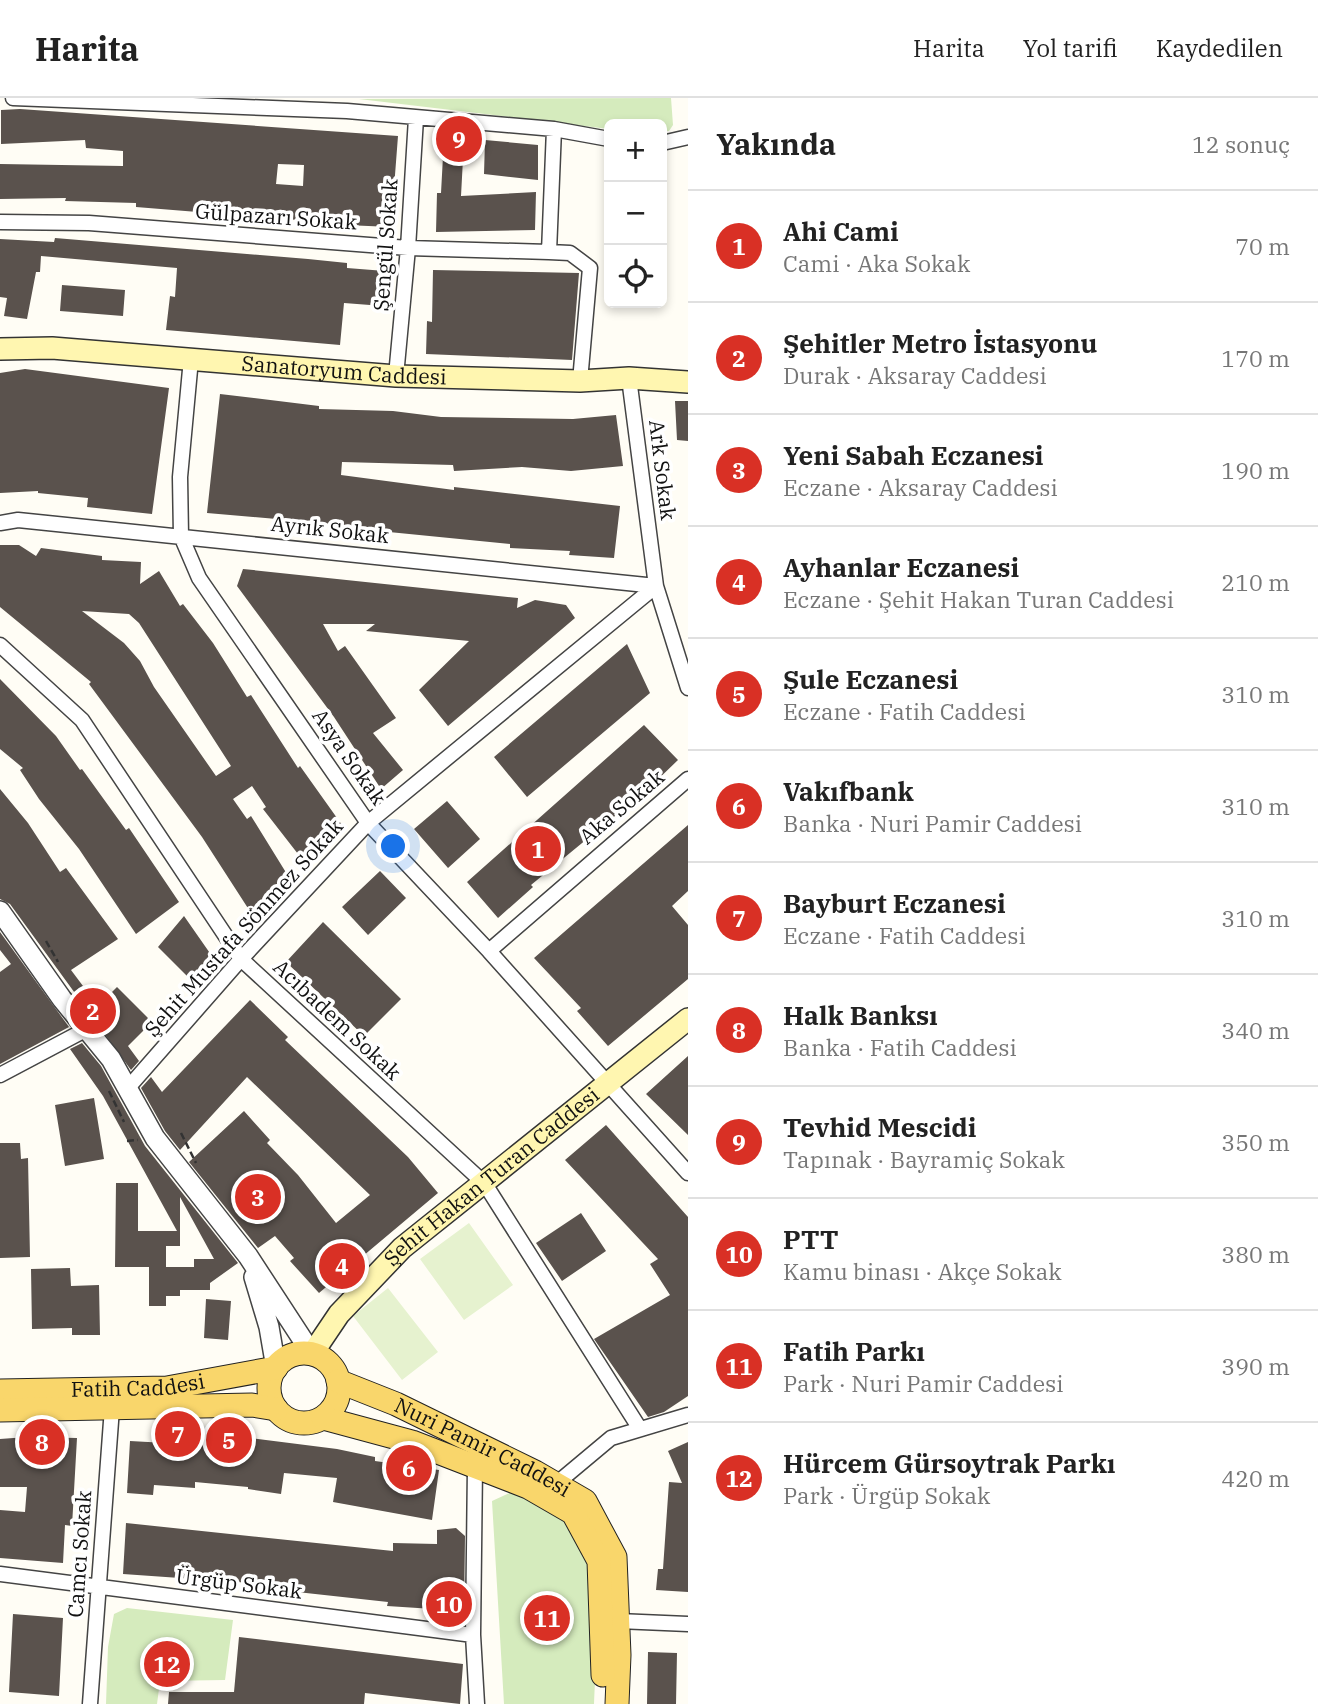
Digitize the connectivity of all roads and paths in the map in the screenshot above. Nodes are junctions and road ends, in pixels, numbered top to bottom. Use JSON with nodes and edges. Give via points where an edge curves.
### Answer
{"nodes":[{"id":1,"x":13,"y":98,"type":"edge"},
{"id":2,"x":348,"y":105,"type":"edge"},
{"id":3,"x":416,"y":118,"type":"junction"},
{"id":4,"x":554,"y":129,"type":"junction"},
{"id":5,"x":688,"y":137,"type":"edge"},
{"id":6,"x":604,"y":138,"type":"edge"},
{"id":7,"x":667,"y":142,"type":"edge"},
{"id":8,"x":0,"y":222,"type":"edge"},
{"id":9,"x":408,"y":248,"type":"junction"},
{"id":10,"x":550,"y":252,"type":"junction"},
{"id":11,"x":0,"y":349,"type":"edge"},
{"id":12,"x":191,"y":359,"type":"junction"},
{"id":13,"x":396,"y":376,"type":"junction"},
{"id":14,"x":629,"y":378,"type":"junction"},
{"id":15,"x":580,"y":381,"type":"junction"},
{"id":16,"x":688,"y":383,"type":"edge"},
{"id":17,"x":0,"y":523,"type":"edge"},
{"id":18,"x":181,"y":537,"type":"junction"},
{"id":19,"x":656,"y":586,"type":"junction"},
{"id":20,"x":0,"y":645,"type":"edge"},
{"id":21,"x":688,"y":688,"type":"edge"},
{"id":22,"x":688,"y":779,"type":"edge"},
{"id":23,"x":368,"y":822,"type":"junction"},
{"id":24,"x":0,"y":911,"type":"edge"},
{"id":25,"x":46,"y":941,"type":"dead end"},
{"id":26,"x":489,"y":951,"type":"junction"},
{"id":27,"x":241,"y":959,"type":"junction"},
{"id":28,"x":63,"y":971,"type":"dead end"},
{"id":29,"x":688,"y":1018,"type":"edge"},
{"id":30,"x":85,"y":1030,"type":"junction"},
{"id":31,"x":0,"y":1074,"type":"edge"},
{"id":32,"x":104,"y":1082,"type":"dead end"},
{"id":33,"x":607,"y":1084,"type":"junction"},
{"id":34,"x":127,"y":1089,"type":"junction"},
{"id":35,"x":124,"y":1122,"type":"dead end"},
{"id":36,"x":180,"y":1133,"type":"dead end"},
{"id":37,"x":134,"y":1138,"type":"dead end"},
{"id":38,"x":127,"y":1141,"type":"dead end"},
{"id":39,"x":196,"y":1157,"type":"dead end"},
{"id":40,"x":688,"y":1173,"type":"edge"},
{"id":41,"x":485,"y":1184,"type":"junction"},
{"id":42,"x":248,"y":1256,"type":"junction"},
{"id":43,"x":312,"y":1354,"type":"junction"},
{"id":44,"x":276,"y":1368,"type":"junction"},
{"id":45,"x":338,"y":1381,"type":"junction"},
{"id":46,"x":0,"y":1391,"type":"edge"},
{"id":47,"x":112,"y":1408,"type":"junction"},
{"id":48,"x":276,"y":1409,"type":"junction"},
{"id":49,"x":0,"y":1410,"type":"edge"},
{"id":50,"x":688,"y":1415,"type":"edge"},
{"id":51,"x":323,"y":1418,"type":"junction"},
{"id":52,"x":640,"y":1429,"type":"junction"},
{"id":53,"x":475,"y":1466,"type":"junction"},
{"id":54,"x":556,"y":1484,"type":"junction"},
{"id":55,"x":0,"y":1574,"type":"edge"},
{"id":56,"x":99,"y":1587,"type":"junction"},
{"id":57,"x":618,"y":1621,"type":"junction"},
{"id":58,"x":688,"y":1624,"type":"edge"},
{"id":59,"x":473,"y":1635,"type":"junction"},
{"id":60,"x":90,"y":1704,"type":"edge"},
{"id":61,"x":477,"y":1704,"type":"edge"},
{"id":62,"x":602,"y":1704,"type":"edge"},
{"id":63,"x":617,"y":1704,"type":"edge"}],
"edges":[{"from":1,"to":2,"type":"street"},
{"from":2,"to":3,"type":"street"},
{"from":3,"to":4,"type":"street"},
{"from":3,"to":9,"type":"street","name":"Şengül Sokak"},
{"from":4,"to":6,"type":"street"},
{"from":4,"to":10,"type":"street"},
{"from":5,"to":7,"type":"street"},
{"from":8,"to":9,"type":"street","name":"Gülpazarı Sokak","via":[[89,223]]},
{"from":9,"to":10,"type":"street","name":"Gülpazarı Sokak"},
{"from":9,"to":13,"type":"street","name":"Şengül Sokak"},
{"from":10,"to":15,"type":"street","name":"Gülpazarı Sokak","via":[[570,253],[590,268]]},
{"from":11,"to":12,"type":"main road","name":"Sanatoryum Caddesi","via":[[52,348]]},
{"from":12,"to":13,"type":"main road","name":"Sanatoryum Caddesi"},
{"from":12,"to":18,"type":"street","name":"Asya Sokak","via":[[180,477]]},
{"from":13,"to":15,"type":"main road","name":"Sanatoryum Caddesi"},
{"from":14,"to":15,"type":"main road","name":"Sanatoryum Caddesi"},
{"from":14,"to":16,"type":"main road","name":"Sanatoryum Caddesi"},
{"from":14,"to":19,"type":"street","name":"Ark Sokak"},
{"from":17,"to":18,"type":"street","name":"Ayrık Sokak","via":[[18,520]]},
{"from":18,"to":19,"type":"street","name":"Ayrık Sokak"},
{"from":18,"to":23,"type":"street","name":"Asya Sokak","via":[[199,578]]},
{"from":19,"to":21,"type":"street","name":"Ark Sokak"},
{"from":19,"to":23,"type":"street","name":"Şehit Mustafa Sönmez Sokak"},
{"from":20,"to":27,"type":"street","name":"Acıbadem Sokak","via":[[82,720]]},
{"from":22,"to":26,"type":"street","name":"Aka Sokak"},
{"from":23,"to":26,"type":"street","name":"Asya Sokak"},
{"from":23,"to":27,"type":"street","name":"Şehit Mustafa Sönmez Sokak"},
{"from":24,"to":30,"type":"street"},
{"from":25,"to":28,"type":"path"},
{"from":26,"to":33,"type":"street","name":"Asya Sokak"},
{"from":27,"to":34,"type":"street","name":"Şehit Mustafa Sönmez Sokak"},
{"from":27,"to":41,"type":"street","name":"Acıbadem Sokak"},
{"from":29,"to":33,"type":"main road","name":"Şehit Hakan Turan Caddesi"},
{"from":30,"to":31,"type":"street"},
{"from":30,"to":34,"type":"street","via":[[111,1059]]},
{"from":32,"to":35,"type":"path"},
{"from":33,"to":40,"type":"street","name":"Asya Sokak"},
{"from":33,"to":41,"type":"main road","name":"Şehit Hakan Turan Caddesi"},
{"from":34,"to":42,"type":"street","via":[[155,1138]]},
{"from":36,"to":39,"type":"path"},
{"from":37,"to":38,"type":"path"},
{"from":41,"to":43,"type":"main road","name":"Şehit Hakan Turan Caddesi","via":[[402,1248],[339,1314]]},
{"from":41,"to":52,"type":"street","name":"Acıbadem Sokak"},
{"from":42,"to":43,"type":"street"},
{"from":42,"to":44,"type":"street"},
{"from":43,"to":44,"type":"main road","via":[[291,1355]]},
{"from":43,"to":45,"type":"main road","via":[[329,1363]]},
{"from":44,"to":46,"type":"main road","name":"Fatih Caddesi","via":[[167,1388]]},
{"from":44,"to":48,"type":"main road","via":[[269,1388]]},
{"from":45,"to":51,"type":"main road","via":[[336,1402]]},
{"from":45,"to":54,"type":"main road","name":"Nuri Pamir Caddesi"},
{"from":47,"to":48,"type":"main road","name":"Fatih Caddesi","via":[[251,1405]]},
{"from":47,"to":49,"type":"main road","name":"Fatih Caddesi"},
{"from":47,"to":56,"type":"street","name":"Camcı Sokak"},
{"from":48,"to":51,"type":"main road","via":[[303,1423]]},
{"from":50,"to":52,"type":"street"},
{"from":51,"to":53,"type":"main road","name":"Nuri Pamir Caddesi","via":[[412,1442]]},
{"from":52,"to":54,"type":"street","via":[[611,1438]]},
{"from":53,"to":59,"type":"street"},
{"from":53,"to":62,"type":"main road","name":"Nuri Pamir Caddesi","via":[[528,1487],[573,1513],[580,1525],[599,1561]]},
{"from":54,"to":57,"type":"main road","name":"Nuri Pamir Caddesi","via":[[585,1502],[615,1557]]},
{"from":55,"to":56,"type":"street","name":"Ürgüp Sokak"},
{"from":56,"to":59,"type":"street","name":"Ürgüp Sokak"},
{"from":56,"to":60,"type":"street","name":"Camcı Sokak"},
{"from":57,"to":58,"type":"street"},
{"from":57,"to":63,"type":"main road","name":"Nuri Pamir Caddesi"},
{"from":59,"to":61,"type":"street"}]}
